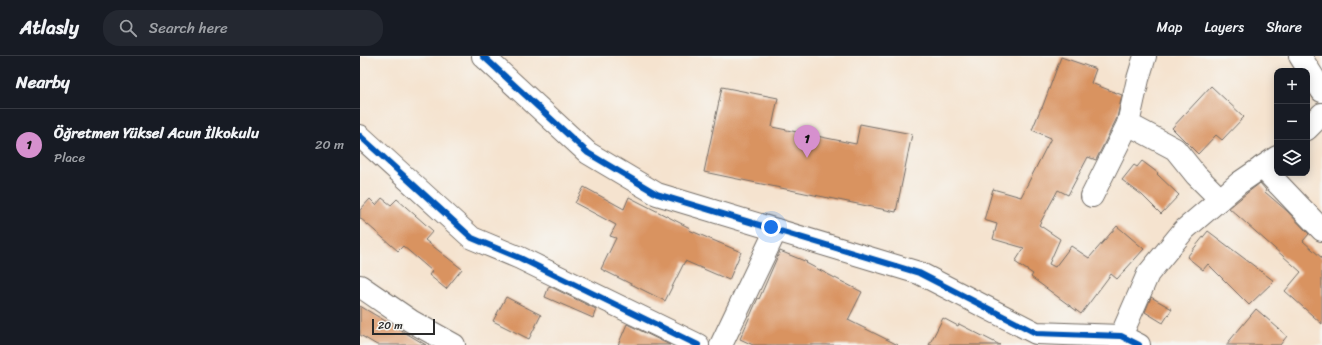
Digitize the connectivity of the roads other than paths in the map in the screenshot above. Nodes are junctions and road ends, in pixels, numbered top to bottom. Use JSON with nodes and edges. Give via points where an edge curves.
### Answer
{"nodes":[{"id":1,"x":483,"y":56,"type":"edge"},
{"id":2,"x":1145,"y":56,"type":"edge"},
{"id":3,"x":1300,"y":56,"type":"edge"},
{"id":4,"x":1322,"y":91,"type":"edge"},
{"id":5,"x":1322,"y":114,"type":"edge"},
{"id":6,"x":1128,"y":124,"type":"junction"},
{"id":7,"x":1310,"y":126,"type":"edge"},
{"id":8,"x":360,"y":136,"type":"edge"},
{"id":9,"x":1270,"y":162,"type":"edge"},
{"id":10,"x":1092,"y":196,"type":"dead end"},
{"id":11,"x":1220,"y":199,"type":"junction"},
{"id":12,"x":776,"y":230,"type":"junction"},
{"id":13,"x":1322,"y":230,"type":"edge"},
{"id":14,"x":360,"y":286,"type":"edge"},
{"id":15,"x":1130,"y":340,"type":"edge"},
{"id":16,"x":454,"y":345,"type":"edge"},
{"id":17,"x":698,"y":345,"type":"edge"},
{"id":18,"x":720,"y":345,"type":"edge"}],
"edges":[{"from":1,"to":12,"type":"street","via":[[588,153],[657,194]]},
{"from":2,"to":6,"type":"street"},
{"from":3,"to":4,"type":"street"},
{"from":5,"to":7,"type":"street"},
{"from":6,"to":10,"type":"street"},
{"from":6,"to":11,"type":"street","via":[[1175,149]]},
{"from":8,"to":17,"type":"street","via":[[472,238],[520,258]]},
{"from":9,"to":11,"type":"street"},
{"from":9,"to":13,"type":"street"},
{"from":11,"to":15,"type":"street","via":[[1184,230],[1148,274]]},
{"from":12,"to":15,"type":"street","via":[[919,273],[1036,333]]},
{"from":12,"to":18,"type":"street"},
{"from":14,"to":16,"type":"street","via":[[411,321]]}]}
